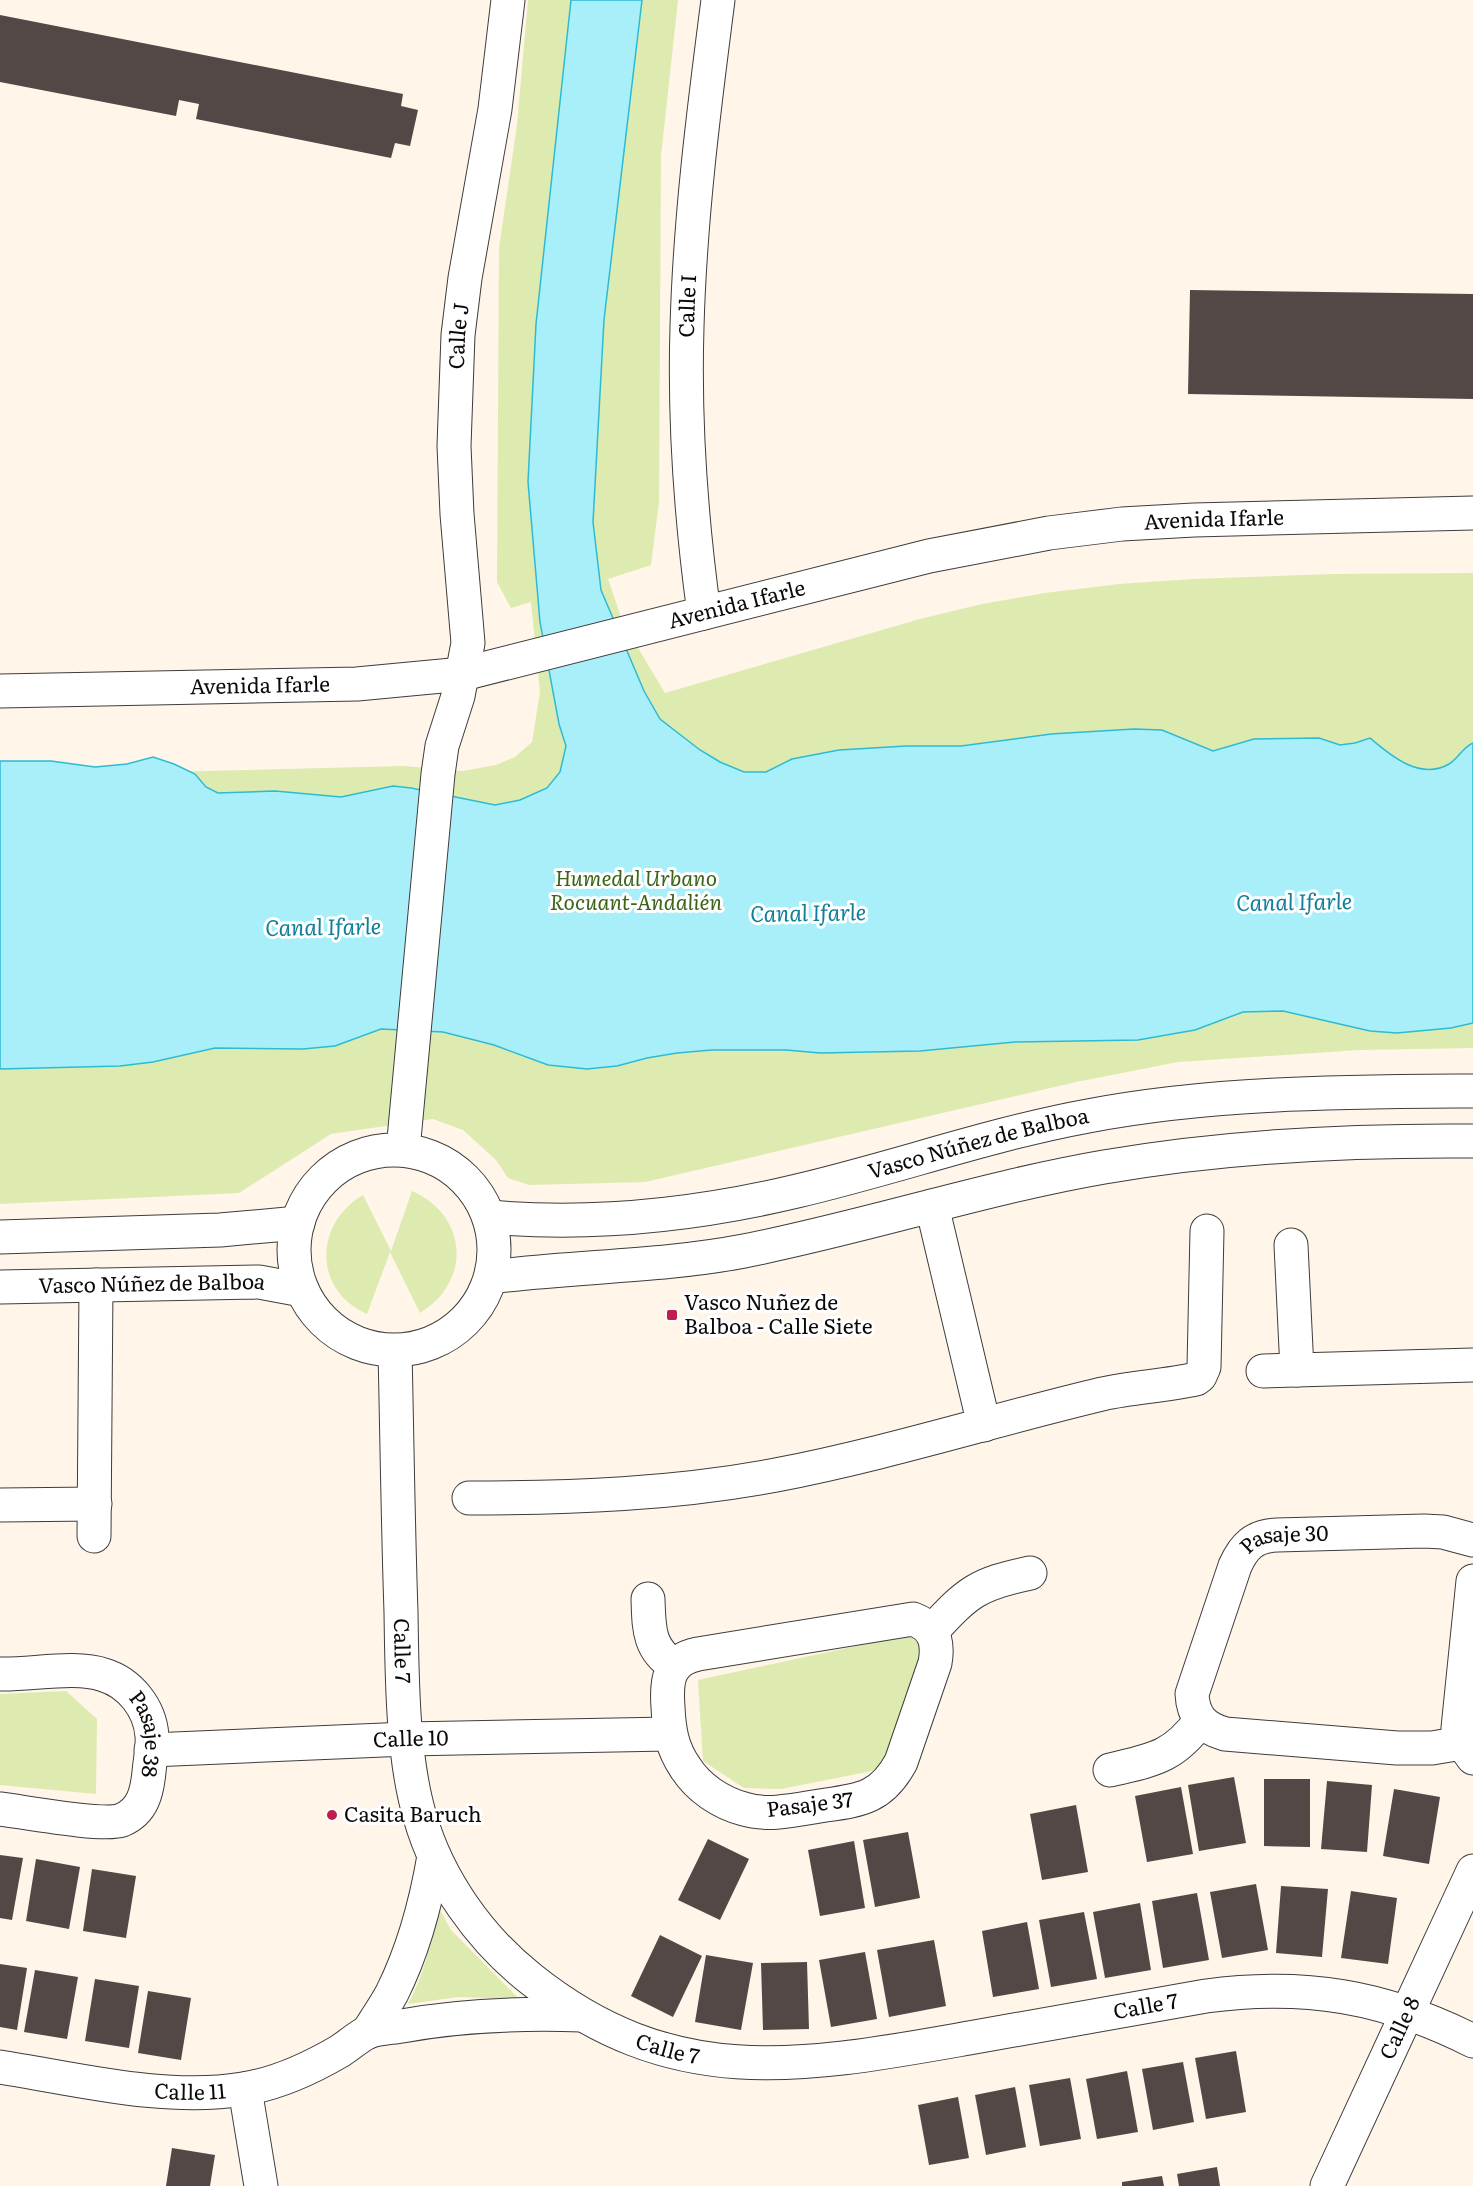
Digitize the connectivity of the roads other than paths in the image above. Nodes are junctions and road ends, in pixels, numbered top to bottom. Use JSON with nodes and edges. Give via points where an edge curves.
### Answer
{"nodes":[{"id":1,"x":508,"y":0,"type":"edge"},
{"id":2,"x":718,"y":0,"type":"edge"},
{"id":3,"x":1473,"y":513,"type":"edge"},
{"id":4,"x":704,"y":613,"type":"junction"},
{"id":5,"x":463,"y":674,"type":"junction"},
{"id":6,"x":0,"y":691,"type":"edge"},
{"id":7,"x":1473,"y":1091,"type":"edge"},
{"id":8,"x":1473,"y":1141,"type":"edge"},
{"id":9,"x":404,"y":1150,"type":"junction"},
{"id":10,"x":932,"y":1206,"type":"junction"},
{"id":11,"x":489,"y":1217,"type":"junction"},
{"id":12,"x":298,"y":1223,"type":"junction"},
{"id":13,"x":1207,"y":1231,"type":"dead end"},
{"id":14,"x":0,"y":1237,"type":"edge"},
{"id":15,"x":1291,"y":1245,"type":"dead end"},
{"id":16,"x":491,"y":1277,"type":"junction"},
{"id":17,"x":96,"y":1285,"type":"junction"},
{"id":18,"x":0,"y":1287,"type":"edge"},
{"id":19,"x":302,"y":1290,"type":"junction"},
{"id":20,"x":394,"y":1351,"type":"junction"},
{"id":21,"x":1473,"y":1365,"type":"edge"},
{"id":22,"x":1297,"y":1370,"type":"junction"},
{"id":23,"x":1263,"y":1371,"type":"dead end"},
{"id":24,"x":984,"y":1425,"type":"junction"},
{"id":25,"x":469,"y":1498,"type":"dead end"},
{"id":26,"x":95,"y":1504,"type":"junction"},
{"id":27,"x":0,"y":1505,"type":"edge"},
{"id":28,"x":94,"y":1536,"type":"dead end"},
{"id":29,"x":1473,"y":1540,"type":"edge"},
{"id":30,"x":1029,"y":1573,"type":"dead end"},
{"id":31,"x":1473,"y":1581,"type":"edge"},
{"id":32,"x":648,"y":1599,"type":"dead end"},
{"id":33,"x":932,"y":1631,"type":"junction"},
{"id":34,"x":675,"y":1666,"type":"junction"},
{"id":35,"x":0,"y":1674,"type":"edge"},
{"id":36,"x":1200,"y":1721,"type":"junction"},
{"id":37,"x":669,"y":1734,"type":"junction"},
{"id":38,"x":407,"y":1739,"type":"junction"},
{"id":39,"x":151,"y":1750,"type":"junction"},
{"id":40,"x":1468,"y":1750,"type":"edge"},
{"id":41,"x":1110,"y":1770,"type":"dead end"},
{"id":42,"x":0,"y":1809,"type":"edge"},
{"id":43,"x":434,"y":1856,"type":"junction"},
{"id":44,"x":1473,"y":1871,"type":"edge"},
{"id":45,"x":1408,"y":2013,"type":"junction"},
{"id":46,"x":582,"y":2015,"type":"junction"},
{"id":47,"x":368,"y":2032,"type":"junction"},
{"id":48,"x":1473,"y":2041,"type":"edge"},
{"id":49,"x":0,"y":2067,"type":"edge"},
{"id":50,"x":245,"y":2089,"type":"junction"},
{"id":51,"x":261,"y":2186,"type":"edge"},
{"id":52,"x":1328,"y":2186,"type":"edge"}],
"edges":[{"from":1,"to":5,"type":"street","name":"Calle J","via":[[493,121],[458,335],[454,446],[468,643]]},
{"from":2,"to":4,"type":"street","name":"Calle I","via":[[702,124],[687,327],[687,452]]},
{"from":3,"to":4,"type":"street","name":"Avenida Ifarle","via":[[1184,520],[1049,533],[929,556]]},
{"from":4,"to":5,"type":"street","name":"Avenida Ifarle"},
{"from":5,"to":6,"type":"street","name":"Avenida Ifarle","via":[[357,684]]},
{"from":5,"to":9,"type":"street","name":"Calle J","via":[[438,774]]},
{"from":7,"to":11,"type":"street","name":"Vasco Núñez de Balboa","via":[[1288,1095],[1145,1106],[1037,1126],[745,1202],[600,1220]]},
{"from":8,"to":10,"type":"street","via":[[1252,1149],[1153,1159],[1055,1176]]},
{"from":9,"to":11,"type":"street","via":[[449,1166],[473,1188]]},
{"from":9,"to":12,"type":"street","via":[[369,1153],[337,1167],[312,1192]]},
{"from":10,"to":16,"type":"street","via":[[743,1251]]},
{"from":10,"to":24,"type":"street"},
{"from":11,"to":16,"type":"street","via":[[494,1237]]},
{"from":12,"to":14,"type":"street","via":[[220,1230]]},
{"from":12,"to":19,"type":"street","via":[[294,1257]]},
{"from":13,"to":24,"type":"street","via":[[1204,1367],[1200,1376],[1103,1394]]},
{"from":15,"to":22,"type":"street"},
{"from":16,"to":20,"type":"street","via":[[477,1307],[455,1331],[427,1346]]},
{"from":17,"to":18,"type":"street","name":"Vasco Núñez de Balboa"},
{"from":17,"to":19,"type":"street","name":"Vasco Núñez de Balboa","via":[[259,1282]]},
{"from":17,"to":26,"type":"street"},
{"from":19,"to":20,"type":"street","via":[[311,1307],[339,1335],[356,1344]]},
{"from":20,"to":38,"type":"street","name":"Calle 7"},
{"from":21,"to":22,"type":"street"},
{"from":22,"to":23,"type":"street"},
{"from":24,"to":25,"type":"street","via":[[827,1464],[721,1484],[553,1498]]},
{"from":26,"to":27,"type":"street"},
{"from":26,"to":28,"type":"street"},
{"from":29,"to":36,"type":"street","name":"Pasaje 30","via":[[1424,1531],[1265,1536],[1249,1543],[1235,1566],[1192,1694]]},
{"from":30,"to":33,"type":"street","via":[[978,1588]]},
{"from":31,"to":40,"type":"street","via":[[1458,1712],[1458,1728]]},
{"from":32,"to":34,"type":"street","via":[[653,1643],[661,1656]]},
{"from":33,"to":34,"type":"street","via":[[913,1619],[902,1620],[689,1656]]},
{"from":33,"to":37,"type":"street","name":"Pasaje 37","via":[[937,1650],[935,1663],[901,1762],[883,1788],[869,1797],[782,1812],[745,1810],[698,1783],[686,1769]]},
{"from":34,"to":37,"type":"street","name":"Pasaje 37","via":[[667,1689]]},
{"from":35,"to":39,"type":"street","name":"Pasaje 38","via":[[87,1671],[120,1681],[142,1705],[152,1735]]},
{"from":36,"to":40,"type":"street","via":[[1225,1734]]},
{"from":36,"to":41,"type":"street","via":[[1188,1738],[1171,1751]]},
{"from":37,"to":38,"type":"street","name":"Calle 10"},
{"from":38,"to":39,"type":"street","name":"Calle 10"},
{"from":38,"to":43,"type":"street","name":"Calle 7","via":[[411,1779]]},
{"from":39,"to":42,"type":"street","name":"Pasaje 38","via":[[147,1793],[129,1816],[119,1821],[98,1822]]},
{"from":43,"to":46,"type":"street","name":"Calle 7","via":[[453,1891],[496,1948],[548,1993]]},
{"from":43,"to":47,"type":"street","name":"Calle 11","via":[[410,1952],[392,1994]]},
{"from":44,"to":45,"type":"street","name":"Calle 8"},
{"from":45,"to":46,"type":"street","name":"Calle 7","via":[[1323,1993],[1245,1991],[863,2057],[767,2064],[669,2052]]},
{"from":45,"to":48,"type":"street","name":"Calle 7"},
{"from":45,"to":52,"type":"street","name":"Calle 8"},
{"from":46,"to":47,"type":"street","name":"Calle 11","via":[[480,2016]]},
{"from":47,"to":50,"type":"street","name":"Calle 11","via":[[308,2067]]},
{"from":49,"to":50,"type":"street","name":"Calle 11","via":[[171,2093]]},
{"from":50,"to":51,"type":"street"}]}
